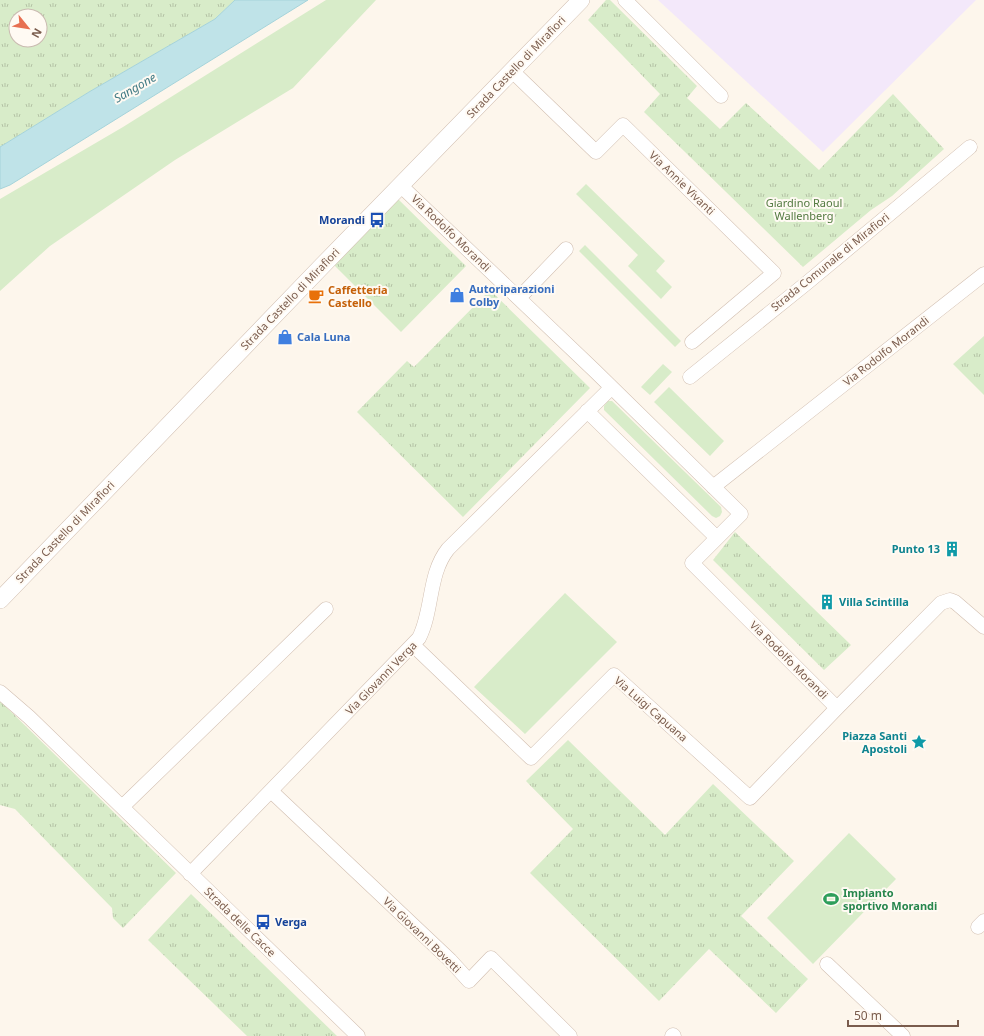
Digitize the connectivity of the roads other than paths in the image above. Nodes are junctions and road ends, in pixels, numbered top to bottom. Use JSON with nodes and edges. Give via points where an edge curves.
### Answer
{"nodes":[{"id":1,"x":581,"y":0,"type":"edge"},
{"id":2,"x":625,"y":0,"type":"edge"},
{"id":3,"x":512,"y":71,"type":"junction"},
{"id":4,"x":721,"y":96,"type":"dead end"},
{"id":5,"x":970,"y":148,"type":"dead end"},
{"id":6,"x":400,"y":185,"type":"junction"},
{"id":7,"x":566,"y":249,"type":"dead end"},
{"id":8,"x":984,"y":274,"type":"edge"},
{"id":9,"x":518,"y":298,"type":"junction"},
{"id":10,"x":692,"y":342,"type":"dead end"},
{"id":11,"x":690,"y":376,"type":"dead end"},
{"id":12,"x":611,"y":388,"type":"junction"},
{"id":13,"x":587,"y":411,"type":"junction"},
{"id":14,"x":713,"y":487,"type":"junction"},
{"id":15,"x":717,"y":538,"type":"junction"},
{"id":16,"x":0,"y":600,"type":"edge"},
{"id":17,"x":326,"y":609,"type":"dead end"},
{"id":18,"x":984,"y":628,"type":"edge"},
{"id":19,"x":413,"y":645,"type":"junction"},
{"id":20,"x":0,"y":692,"type":"edge"},
{"id":21,"x":837,"y":708,"type":"junction"},
{"id":22,"x":271,"y":791,"type":"junction"},
{"id":23,"x":122,"y":807,"type":"junction"},
{"id":24,"x":190,"y":874,"type":"junction"},
{"id":25,"x":827,"y":964,"type":"dead end"},
{"id":26,"x":358,"y":1036,"type":"edge"},
{"id":27,"x":570,"y":1036,"type":"edge"},
{"id":28,"x":903,"y":1036,"type":"edge"}],
"edges":[{"from":1,"to":3,"type":"street","name":"Strada Castello di Mirafiori"},
{"from":2,"to":4,"type":"street"},
{"from":3,"to":6,"type":"street","name":"Strada Castello di Mirafiori"},
{"from":3,"to":10,"type":"street","name":"Via Annie Vivanti","via":[[596,152],[623,125],[774,273]]},
{"from":5,"to":11,"type":"street","name":"Strada Comunale di Mirafiori"},
{"from":6,"to":9,"type":"street","name":"Via Rodolfo Morandi"},
{"from":6,"to":16,"type":"street","name":"Strada Castello di Mirafiori"},
{"from":7,"to":9,"type":"street"},
{"from":8,"to":14,"type":"street","name":"Via Rodolfo Morandi"},
{"from":9,"to":12,"type":"street","name":"Via Rodolfo Morandi"},
{"from":12,"to":13,"type":"street"},
{"from":12,"to":14,"type":"street","name":"Via Rodolfo Morandi"},
{"from":13,"to":15,"type":"street"},
{"from":13,"to":19,"type":"street","name":"Via Giovanni Verga","via":[[442,556],[422,631]]},
{"from":14,"to":15,"type":"street","name":"Via Rodolfo Morandi","via":[[741,514]]},
{"from":15,"to":21,"type":"street","name":"Via Rodolfo Morandi","via":[[692,562]]},
{"from":17,"to":23,"type":"street"},
{"from":18,"to":21,"type":"street","name":"Via Rodolfo Morandi","via":[[955,602],[944,601]]},
{"from":19,"to":21,"type":"street","name":"Via Luigi Capuana","via":[[531,758],[614,675],[750,798]]},
{"from":19,"to":22,"type":"street","name":"Via Giovanni Verga"},
{"from":20,"to":23,"type":"street","name":"Strada delle Cacce"},
{"from":22,"to":24,"type":"street","name":"Via Giovanni Verga"},
{"from":22,"to":27,"type":"street","name":"Via Giovanni Bovetti","via":[[469,981],[491,958]]},
{"from":23,"to":24,"type":"street","name":"Strada delle Cacce"},
{"from":24,"to":26,"type":"street","name":"Strada delle Cacce"},
{"from":25,"to":28,"type":"street"}]}
